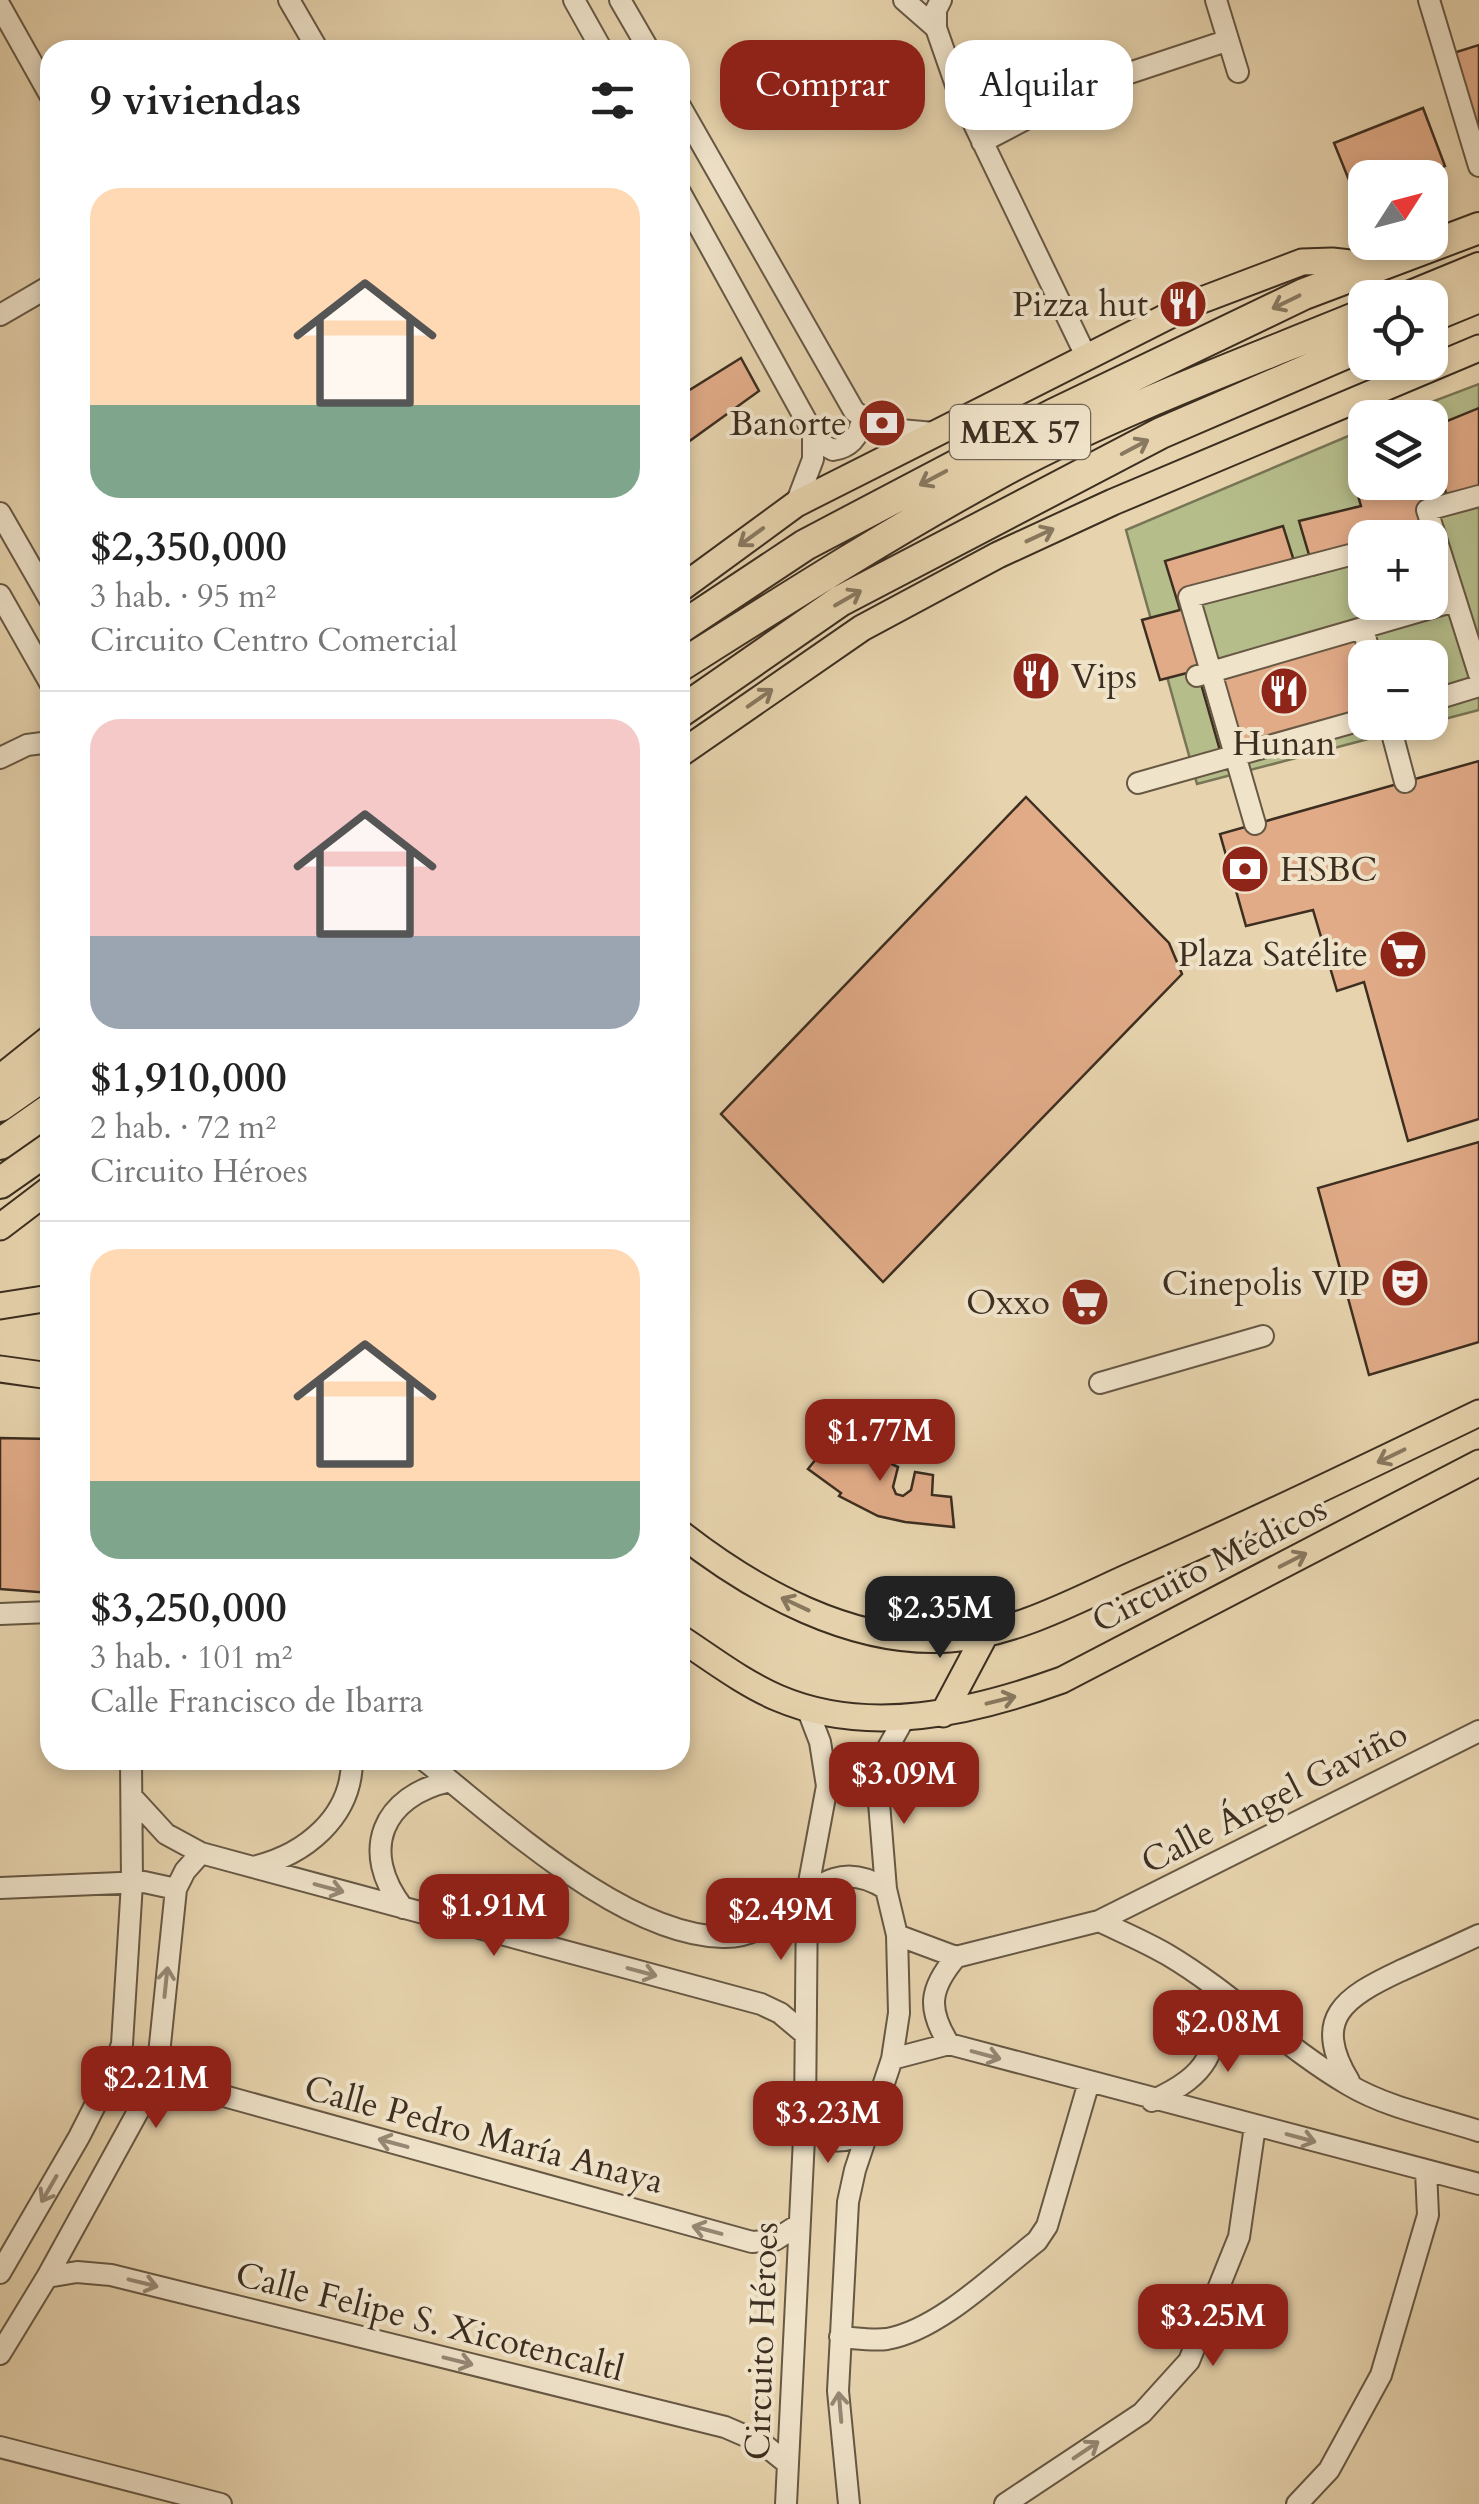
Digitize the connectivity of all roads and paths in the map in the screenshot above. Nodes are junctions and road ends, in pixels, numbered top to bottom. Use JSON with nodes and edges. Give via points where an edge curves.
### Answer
{"nodes":[{"id":1,"x":289,"y":0,"type":"edge"},
{"id":2,"x":574,"y":0,"type":"edge"},
{"id":3,"x":620,"y":0,"type":"edge"},
{"id":4,"x":904,"y":0,"type":"edge"},
{"id":5,"x":941,"y":0,"type":"edge"},
{"id":6,"x":1216,"y":0,"type":"edge"},
{"id":7,"x":1430,"y":0,"type":"edge"},
{"id":8,"x":0,"y":6,"type":"edge"},
{"id":9,"x":936,"y":28,"type":"junction"},
{"id":10,"x":312,"y":40,"type":"edge"},
{"id":11,"x":596,"y":40,"type":"edge"},
{"id":12,"x":642,"y":40,"type":"edge"},
{"id":13,"x":1226,"y":41,"type":"junction"},
{"id":14,"x":945,"y":54,"type":"edge"},
{"id":15,"x":1133,"y":72,"type":"edge"},
{"id":16,"x":1238,"y":72,"type":"dead end"},
{"id":17,"x":40,"y":77,"type":"edge"},
{"id":18,"x":690,"y":124,"type":"edge"},
{"id":19,"x":976,"y":130,"type":"edge"},
{"id":20,"x":1005,"y":130,"type":"edge"},
{"id":21,"x":982,"y":142,"type":"junction"},
{"id":22,"x":1479,"y":166,"type":"edge"},
{"id":23,"x":690,"y":210,"type":"edge"},
{"id":24,"x":1479,"y":228,"type":"edge"},
{"id":25,"x":1377,"y":266,"type":"junction"},
{"id":26,"x":1479,"y":268,"type":"edge"},
{"id":27,"x":1448,"y":281,"type":"edge"},
{"id":28,"x":40,"y":292,"type":"edge"},
{"id":29,"x":1479,"y":297,"type":"edge"},
{"id":30,"x":1448,"y":312,"type":"edge"},
{"id":31,"x":0,"y":315,"type":"edge"},
{"id":32,"x":1348,"y":321,"type":"edge"},
{"id":33,"x":1448,"y":321,"type":"edge"},
{"id":34,"x":1479,"y":322,"type":"edge"},
{"id":35,"x":1479,"y":348,"type":"edge"},
{"id":36,"x":1348,"y":352,"type":"edge"},
{"id":37,"x":1086,"y":356,"type":"junction"},
{"id":38,"x":862,"y":419,"type":"junction"},
{"id":39,"x":934,"y":433,"type":"junction"},
{"id":40,"x":816,"y":441,"type":"junction"},
{"id":41,"x":1479,"y":496,"type":"edge"},
{"id":42,"x":796,"y":504,"type":"junction"},
{"id":43,"x":0,"y":513,"type":"edge"},
{"id":44,"x":1426,"y":520,"type":"edge"},
{"id":45,"x":1348,"y":556,"type":"edge"},
{"id":46,"x":690,"y":582,"type":"edge"},
{"id":47,"x":40,"y":583,"type":"edge"},
{"id":48,"x":1448,"y":586,"type":"edge"},
{"id":49,"x":0,"y":596,"type":"edge"},
{"id":50,"x":1455,"y":602,"type":"junction"},
{"id":51,"x":690,"y":621,"type":"edge"},
{"id":52,"x":1363,"y":629,"type":"junction"},
{"id":53,"x":1366,"y":640,"type":"edge"},
{"id":54,"x":690,"y":660,"type":"edge"},
{"id":55,"x":40,"y":666,"type":"edge"},
{"id":56,"x":1478,"y":673,"type":"edge"},
{"id":57,"x":1204,"y":674,"type":"junction"},
{"id":58,"x":1448,"y":690,"type":"edge"},
{"id":59,"x":690,"y":705,"type":"edge"},
{"id":60,"x":1348,"y":724,"type":"edge"},
{"id":61,"x":1394,"y":740,"type":"edge"},
{"id":62,"x":40,"y":744,"type":"edge"},
{"id":63,"x":690,"y":747,"type":"edge"},
{"id":64,"x":1235,"y":756,"type":"junction"},
{"id":65,"x":0,"y":758,"type":"edge"},
{"id":66,"x":1406,"y":782,"type":"dead end"},
{"id":67,"x":1138,"y":783,"type":"dead end"},
{"id":68,"x":1255,"y":824,"type":"dead end"},
{"id":69,"x":40,"y":1046,"type":"edge"},
{"id":70,"x":0,"y":1078,"type":"edge"},
{"id":71,"x":40,"y":1078,"type":"edge"},
{"id":72,"x":0,"y":1106,"type":"edge"},
{"id":73,"x":40,"y":1116,"type":"edge"},
{"id":74,"x":0,"y":1144,"type":"edge"},
{"id":75,"x":40,"y":1155,"type":"edge"},
{"id":76,"x":0,"y":1183,"type":"edge"},
{"id":77,"x":40,"y":1197,"type":"edge"},
{"id":78,"x":0,"y":1227,"type":"edge"},
{"id":79,"x":40,"y":1300,"type":"edge"},
{"id":80,"x":0,"y":1306,"type":"edge"},
{"id":81,"x":1263,"y":1336,"type":"dead end"},
{"id":82,"x":0,"y":1369,"type":"edge"},
{"id":83,"x":40,"y":1375,"type":"edge"},
{"id":84,"x":1100,"y":1383,"type":"dead end"},
{"id":85,"x":1479,"y":1413,"type":"edge"},
{"id":86,"x":1479,"y":1463,"type":"edge"},
{"id":87,"x":690,"y":1542,"type":"edge"},
{"id":88,"x":40,"y":1612,"type":"edge"},
{"id":89,"x":0,"y":1614,"type":"edge"},
{"id":90,"x":985,"y":1634,"type":"junction"},
{"id":91,"x":690,"y":1645,"type":"edge"},
{"id":92,"x":807,"y":1708,"type":"junction"},
{"id":93,"x":943,"y":1714,"type":"junction"},
{"id":94,"x":905,"y":1717,"type":"junction"},
{"id":95,"x":1479,"y":1731,"type":"edge"},
{"id":96,"x":132,"y":1770,"type":"edge"},
{"id":97,"x":352,"y":1770,"type":"edge"},
{"id":98,"x":437,"y":1770,"type":"edge"},
{"id":99,"x":450,"y":1780,"type":"junction"},
{"id":100,"x":133,"y":1798,"type":"junction"},
{"id":101,"x":201,"y":1853,"type":"junction"},
{"id":102,"x":251,"y":1867,"type":"junction"},
{"id":103,"x":132,"y":1884,"type":"junction"},
{"id":104,"x":0,"y":1888,"type":"edge"},
{"id":105,"x":176,"y":1889,"type":"junction"},
{"id":106,"x":886,"y":1889,"type":"junction"},
{"id":107,"x":807,"y":1893,"type":"junction"},
{"id":108,"x":403,"y":1908,"type":"junction"},
{"id":109,"x":1099,"y":1921,"type":"junction"},
{"id":110,"x":896,"y":1935,"type":"junction"},
{"id":111,"x":1479,"y":1935,"type":"edge"},
{"id":112,"x":956,"y":1957,"type":"junction"},
{"id":113,"x":1222,"y":1992,"type":"junction"},
{"id":114,"x":804,"y":2034,"type":"junction"},
{"id":115,"x":949,"y":2044,"type":"junction"},
{"id":116,"x":892,"y":2059,"type":"junction"},
{"id":117,"x":158,"y":2064,"type":"junction"},
{"id":118,"x":1089,"y":2082,"type":"junction"},
{"id":119,"x":1352,"y":2087,"type":"junction"},
{"id":120,"x":1152,"y":2101,"type":"junction"},
{"id":121,"x":805,"y":2118,"type":"junction"},
{"id":122,"x":1255,"y":2126,"type":"junction"},
{"id":123,"x":868,"y":2130,"type":"junction"},
{"id":124,"x":1479,"y":2131,"type":"edge"},
{"id":125,"x":1426,"y":2171,"type":"junction"},
{"id":126,"x":1479,"y":2184,"type":"edge"},
{"id":127,"x":798,"y":2224,"type":"junction"},
{"id":128,"x":0,"y":2273,"type":"edge"},
{"id":129,"x":47,"y":2276,"type":"junction"},
{"id":130,"x":840,"y":2336,"type":"junction"},
{"id":131,"x":0,"y":2354,"type":"edge"},
{"id":132,"x":0,"y":2448,"type":"edge"},
{"id":133,"x":788,"y":2464,"type":"junction"},
{"id":134,"x":221,"y":2504,"type":"edge"},
{"id":135,"x":786,"y":2504,"type":"edge"},
{"id":136,"x":848,"y":2504,"type":"edge"},
{"id":137,"x":1005,"y":2504,"type":"edge"},
{"id":138,"x":1297,"y":2504,"type":"edge"}],
"edges":[{"from":1,"to":10,"type":"street"},
{"from":2,"to":11,"type":"street"},
{"from":3,"to":12,"type":"street"},
{"from":4,"to":9,"type":"street"},
{"from":5,"to":9,"type":"street"},
{"from":6,"to":13,"type":"street"},
{"from":7,"to":22,"type":"street"},
{"from":8,"to":17,"type":"street"},
{"from":9,"to":14,"type":"street"},
{"from":13,"to":15,"type":"street"},
{"from":13,"to":16,"type":"street"},
{"from":18,"to":38,"type":"street"},
{"from":19,"to":21,"type":"street"},
{"from":20,"to":21,"type":"street"},
{"from":21,"to":37,"type":"street"},
{"from":23,"to":40,"type":"street"},
{"from":24,"to":25,"type":"highway","number":"MEX 57"},
{"from":25,"to":37,"type":"main road","via":[[1302,262],[1194,302]]},
{"from":25,"to":51,"type":"highway","number":"MEX 57","one_way":true,"via":[[1054,414],[805,545]]},
{"from":26,"to":27,"type":"highway"},
{"from":28,"to":31,"type":"street"},
{"from":29,"to":30,"type":"highway"},
{"from":32,"to":54,"type":"highway","via":[[1003,471]]},
{"from":33,"to":34,"type":"highway"},
{"from":63,"to":35,"type":"main road","one_way":true,"via":[[862,628],[998,555]]},
{"from":59,"to":36,"type":"highway","number":"MEX 57","one_way":true,"via":[[840,601],[1161,433]]},
{"from":37,"to":39,"type":"main road"},
{"from":38,"to":39,"type":"street","via":[[892,430]]},
{"from":38,"to":40,"type":"street","via":[[848,446],[833,450]]},
{"from":39,"to":42,"type":"main road"},
{"from":40,"to":42,"type":"street"},
{"from":41,"to":44,"type":"street","via":[[1427,510]]},
{"from":42,"to":46,"type":"main road","one_way":true},
{"from":43,"to":47,"type":"street"},
{"from":45,"to":57,"type":"street","via":[[1181,600]]},
{"from":48,"to":50,"type":"street"},
{"from":49,"to":55,"type":"street"},
{"from":50,"to":52,"type":"street"},
{"from":50,"to":56,"type":"street"},
{"from":52,"to":53,"type":"street"},
{"from":52,"to":57,"type":"street"},
{"from":56,"to":58,"type":"street"},
{"from":57,"to":64,"type":"street"},
{"from":60,"to":64,"type":"street"},
{"from":61,"to":66,"type":"street"},
{"from":62,"to":65,"type":"street"},
{"from":64,"to":67,"type":"street"},
{"from":64,"to":68,"type":"street"},
{"from":69,"to":70,"type":"main road"},
{"from":71,"to":72,"type":"highway"},
{"from":73,"to":74,"type":"highway"},
{"from":75,"to":76,"type":"highway"},
{"from":77,"to":78,"type":"main road"},
{"from":79,"to":80,"type":"main road"},
{"from":81,"to":84,"type":"street"},
{"from":82,"to":83,"type":"main road"},
{"from":85,"to":90,"type":"main road","one_way":true,"via":[[1288,1506]]},
{"from":93,"to":86,"type":"main road","name":"Circuito Médicos","one_way":true,"via":[[1062,1680]]},
{"from":90,"to":87,"type":"main road","one_way":true,"via":[[919,1638],[843,1623],[796,1606]]},
{"from":88,"to":89,"type":"street"},
{"from":90,"to":93,"type":"main road"},
{"from":91,"to":92,"type":"main road","name":"Circuito Médicos","via":[[756,1688]]},
{"from":92,"to":94,"type":"main road","name":"Circuito Médicos"},
{"from":92,"to":107,"type":"street","via":[[827,1786]]},
{"from":93,"to":94,"type":"main road","name":"Circuito Médicos"},
{"from":94,"to":106,"type":"street","via":[[876,1778]]},
{"from":95,"to":109,"type":"street","name":"Calle Ángel Gaviño"},
{"from":96,"to":100,"type":"street"},
{"from":97,"to":102,"type":"street","via":[[342,1805],[324,1830],[290,1854]]},
{"from":98,"to":99,"type":"street"},
{"from":99,"to":107,"type":"street","via":[[584,1884],[667,1924],[736,1936],[775,1922]]},
{"from":99,"to":108,"type":"street","via":[[412,1794],[386,1821],[384,1872]]},
{"from":100,"to":101,"type":"street","via":[[166,1834]]},
{"from":100,"to":103,"type":"street"},
{"from":101,"to":102,"type":"street"},
{"from":101,"to":105,"type":"street"},
{"from":102,"to":108,"type":"street","one_way":true},
{"from":103,"to":104,"type":"street"},
{"from":103,"to":105,"type":"street"},
{"from":103,"to":128,"type":"street","one_way":true,"via":[[122,2044]]},
{"from":117,"to":105,"type":"street","one_way":true},
{"from":106,"to":107,"type":"street","via":[[846,1875]]},
{"from":106,"to":110,"type":"street"},
{"from":107,"to":114,"type":"street","name":"Circuito Héroes"},
{"from":108,"to":114,"type":"street","one_way":true,"via":[[761,2004]]},
{"from":109,"to":112,"type":"street"},
{"from":109,"to":113,"type":"street","via":[[1167,1954]]},
{"from":110,"to":112,"type":"street"},
{"from":110,"to":116,"type":"street","via":[[899,2014]]},
{"from":111,"to":119,"type":"street","via":[[1373,1984],[1340,2008],[1332,2039]]},
{"from":112,"to":115,"type":"street","via":[[933,1999],[936,2024]]},
{"from":113,"to":119,"type":"street","via":[[1292,2050]]},
{"from":113,"to":120,"type":"street","via":[[1206,2063],[1187,2083]]},
{"from":114,"to":121,"type":"street","name":"Circuito Héroes"},
{"from":115,"to":116,"type":"street"},
{"from":115,"to":118,"type":"street","one_way":true},
{"from":116,"to":123,"type":"street"},
{"from":127,"to":117,"type":"street","name":"Calle Pedro María Anaya","one_way":true,"via":[[775,2240],[752,2242],[177,2083]]},
{"from":117,"to":129,"type":"street","via":[[146,2098]]},
{"from":118,"to":120,"type":"street"},
{"from":118,"to":130,"type":"street","via":[[1037,2241],[913,2332],[886,2339]]},
{"from":119,"to":124,"type":"street"},
{"from":120,"to":122,"type":"street"},
{"from":121,"to":123,"type":"street","via":[[826,2141]]},
{"from":121,"to":127,"type":"street","name":"Circuito Héroes"},
{"from":122,"to":125,"type":"street","one_way":true},
{"from":137,"to":122,"type":"street","one_way":true,"via":[[1142,2413],[1189,2362],[1239,2237]]},
{"from":123,"to":130,"type":"street","via":[[848,2202]]},
{"from":125,"to":126,"type":"street"},
{"from":125,"to":138,"type":"street","via":[[1428,2215],[1382,2375],[1329,2470]]},
{"from":127,"to":133,"type":"street","name":"Circuito Héroes"},
{"from":129,"to":131,"type":"street"},
{"from":129,"to":133,"type":"street","name":"Calle Felipe S. Xicotencaltl","one_way":true,"via":[[111,2276],[725,2427]]},
{"from":136,"to":130,"type":"street","one_way":true},
{"from":132,"to":134,"type":"street"},
{"from":133,"to":135,"type":"street","name":"Circuito Héroes"}]}
